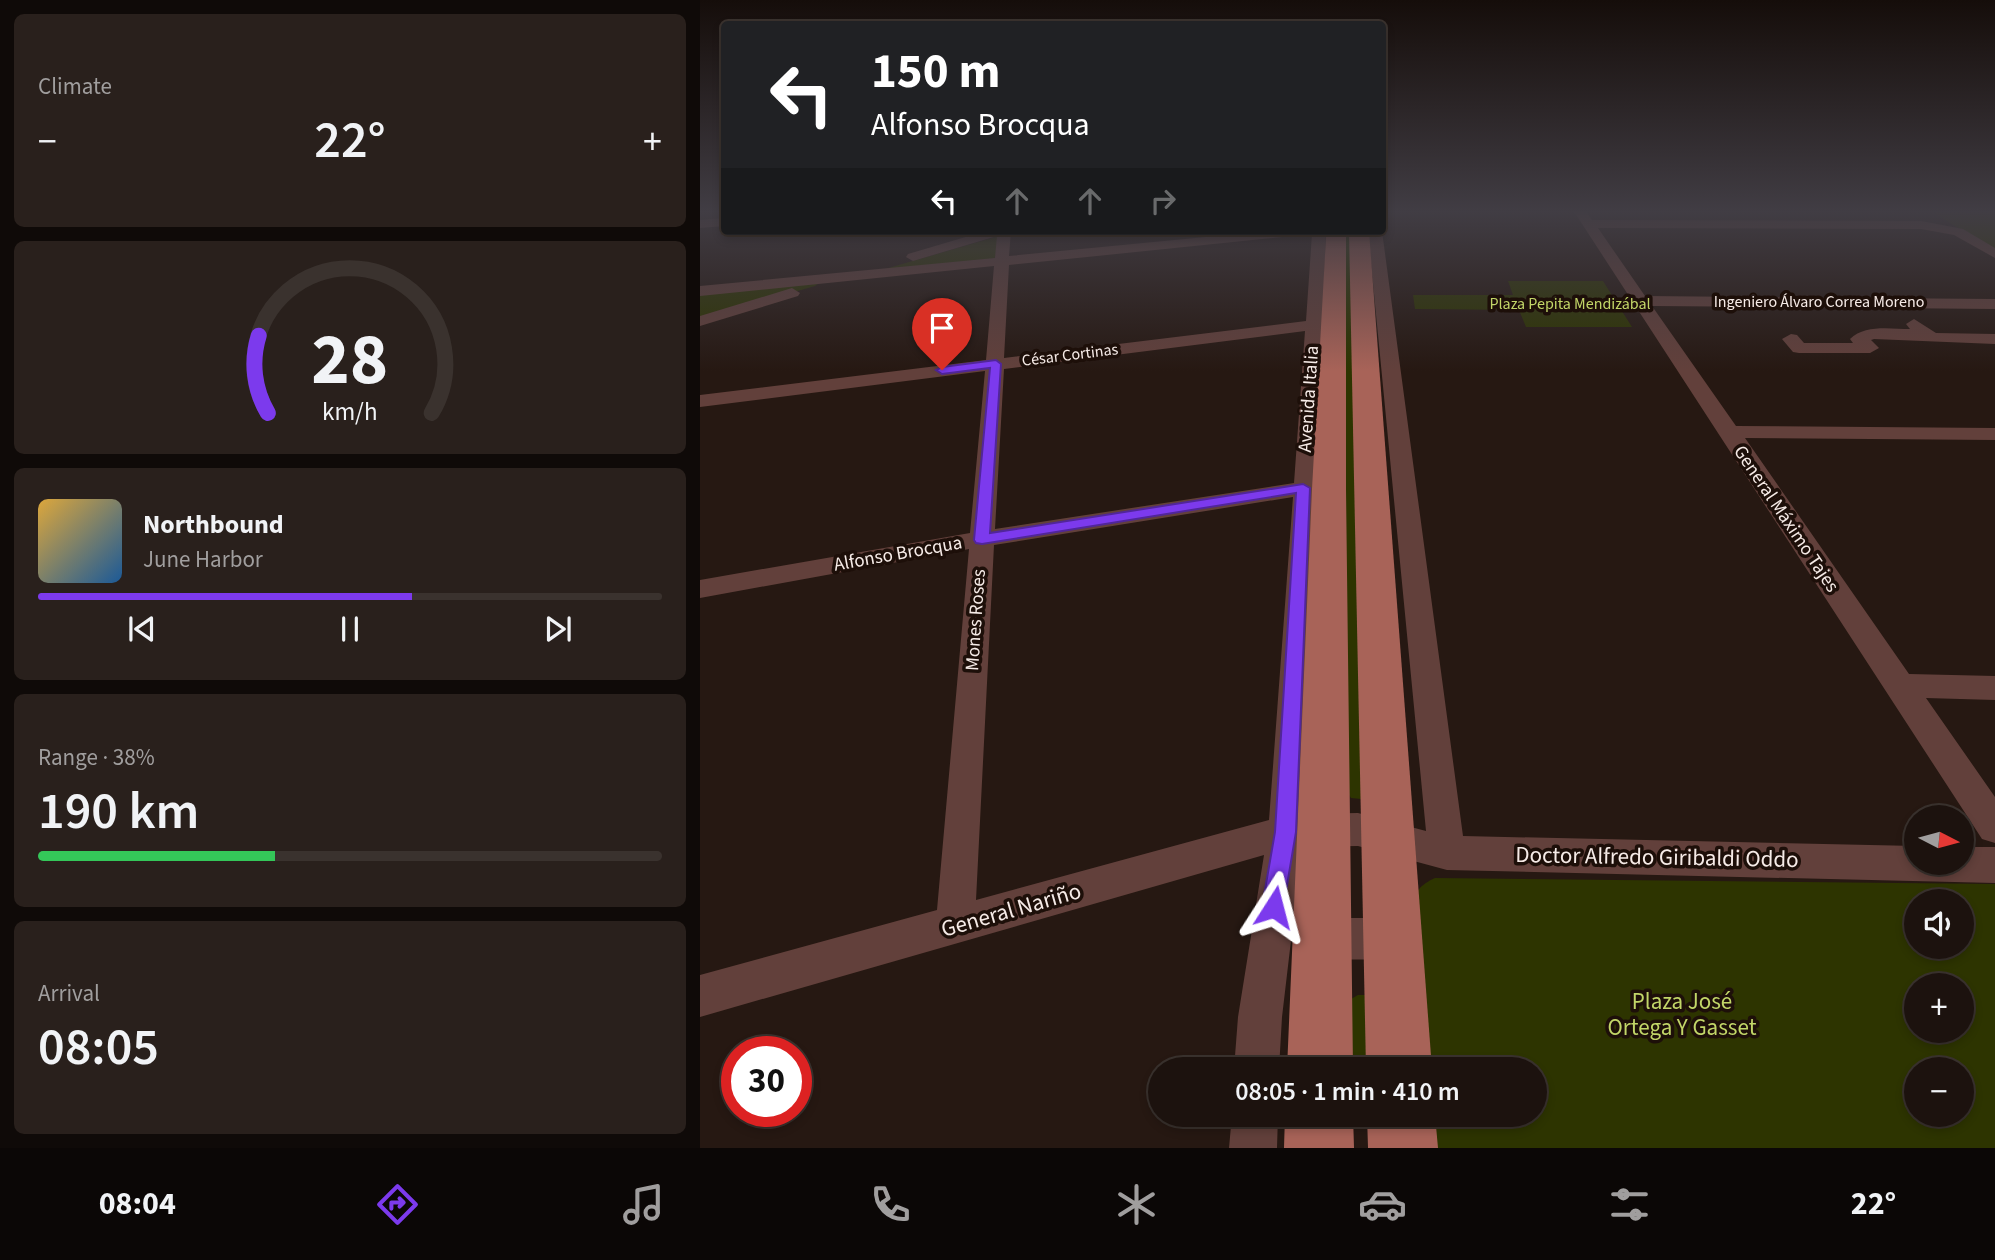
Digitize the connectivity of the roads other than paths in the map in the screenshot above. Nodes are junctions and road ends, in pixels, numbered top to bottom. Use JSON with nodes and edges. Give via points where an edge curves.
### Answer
{"nodes":[{"id":1,"x":891,"y":264,"type":"edge"},
{"id":2,"x":964,"y":264,"type":"edge"},
{"id":3,"x":1002,"y":264,"type":"edge"},
{"id":4,"x":1317,"y":264,"type":"edge"},
{"id":5,"x":1334,"y":264,"type":"edge"},
{"id":6,"x":1365,"y":264,"type":"edge"},
{"id":7,"x":1374,"y":264,"type":"edge"},
{"id":8,"x":1616,"y":264,"type":"edge"},
{"id":9,"x":855,"y":274,"type":"junction"},
{"id":10,"x":700,"y":291,"type":"edge"},
{"id":11,"x":1372,"y":297,"type":"junction"},
{"id":12,"x":1642,"y":301,"type":"junction"},
{"id":13,"x":1888,"y":303,"type":"junction"},
{"id":14,"x":1995,"y":304,"type":"edge"},
{"id":15,"x":700,"y":321,"type":"edge"},
{"id":16,"x":1314,"y":325,"type":"junction"},
{"id":17,"x":1927,"y":334,"type":"junction"},
{"id":18,"x":1791,"y":339,"type":"dead end"},
{"id":19,"x":1995,"y":339,"type":"edge"},
{"id":20,"x":996,"y":364,"type":"junction"},
{"id":21,"x":700,"y":401,"type":"edge"},
{"id":22,"x":1727,"y":432,"type":"junction"},
{"id":23,"x":1995,"y":434,"type":"edge"},
{"id":24,"x":1303,"y":488,"type":"junction"},
{"id":25,"x":982,"y":540,"type":"junction"},
{"id":26,"x":700,"y":589,"type":"edge"},
{"id":27,"x":1900,"y":686,"type":"junction"},
{"id":28,"x":1995,"y":688,"type":"edge"},
{"id":29,"x":1995,"y":827,"type":"edge"},
{"id":30,"x":1304,"y":830,"type":"junction"},
{"id":31,"x":1389,"y":835,"type":"junction"},
{"id":32,"x":1447,"y":853,"type":"junction"},
{"id":33,"x":1995,"y":865,"type":"edge"},
{"id":34,"x":955,"y":926,"type":"junction"},
{"id":35,"x":1322,"y":938,"type":"junction"},
{"id":36,"x":1392,"y":938,"type":"junction"},
{"id":37,"x":700,"y":996,"type":"edge"},
{"id":38,"x":1258,"y":1057,"type":"edge"},
{"id":39,"x":1320,"y":1057,"type":"edge"},
{"id":40,"x":1398,"y":1057,"type":"edge"},
{"id":41,"x":1254,"y":1127,"type":"edge"},
{"id":42,"x":1319,"y":1127,"type":"edge"},
{"id":43,"x":1402,"y":1127,"type":"edge"},
{"id":44,"x":1253,"y":1148,"type":"edge"},
{"id":45,"x":1319,"y":1148,"type":"edge"},
{"id":46,"x":1403,"y":1148,"type":"edge"}],
"edges":[{"from":1,"to":9,"type":"street"},
{"from":2,"to":9,"type":"street"},
{"from":3,"to":20,"type":"street","name":"Mones Roses"},
{"from":4,"to":16,"type":"street","name":"Avenida Italia"},
{"from":5,"to":30,"type":"main road","name":"Avenida Italia"},
{"from":6,"to":11,"type":"main road"},
{"from":7,"to":11,"type":"street"},
{"from":8,"to":12,"type":"street","name":"General Máximo Tajes"},
{"from":9,"to":10,"type":"street"},
{"from":9,"to":15,"type":"street"},
{"from":11,"to":31,"type":"main road"},
{"from":11,"to":32,"type":"street"},
{"from":12,"to":13,"type":"street","name":"Ingeniero Álvaro Correa Moreno"},
{"from":12,"to":22,"type":"street","name":"General Máximo Tajes"},
{"from":13,"to":14,"type":"street","name":"Ingeniero Álvaro Correa Moreno"},
{"from":13,"to":17,"type":"street"},
{"from":16,"to":20,"type":"street","name":"César Cortinas"},
{"from":16,"to":24,"type":"street","name":"Avenida Italia"},
{"from":17,"to":18,"type":"street","via":[[1872,334],[1859,339],[1870,348],[1799,348]]},
{"from":17,"to":19,"type":"street","via":[[1932,338]]},
{"from":20,"to":21,"type":"street","name":"César Cortinas"},
{"from":20,"to":25,"type":"street","name":"Mones Roses"},
{"from":22,"to":23,"type":"street"},
{"from":22,"to":27,"type":"street","name":"General Máximo Tajes"},
{"from":24,"to":25,"type":"street","name":"Alfonso Brocqua"},
{"from":24,"to":30,"type":"street","name":"Avenida Italia"},
{"from":25,"to":26,"type":"street","name":"Alfonso Brocqua"},
{"from":25,"to":34,"type":"street","name":"Mones Roses"},
{"from":27,"to":28,"type":"street"},
{"from":27,"to":29,"type":"street","name":"General Máximo Tajes"},
{"from":30,"to":31,"type":"street","name":"Doctor Alfredo Giribaldi Oddo"},
{"from":30,"to":34,"type":"street","name":"General Nariño"},
{"from":30,"to":35,"type":"main road","name":"Avenida Italia"},
{"from":30,"to":38,"type":"street","name":"Avenida Italia","via":[[1260,1017]]},
{"from":31,"to":32,"type":"street","name":"Doctor Alfredo Giribaldi Oddo"},
{"from":31,"to":36,"type":"main road"},
{"from":32,"to":33,"type":"street","name":"Doctor Alfredo Giribaldi Oddo"},
{"from":34,"to":37,"type":"street","name":"General Nariño"},
{"from":35,"to":36,"type":"street"},
{"from":35,"to":39,"type":"main road","name":"Avenida Italia"},
{"from":36,"to":40,"type":"main road"},
{"from":41,"to":44,"type":"street"},
{"from":42,"to":45,"type":"main road"},
{"from":43,"to":46,"type":"main road"}]}
